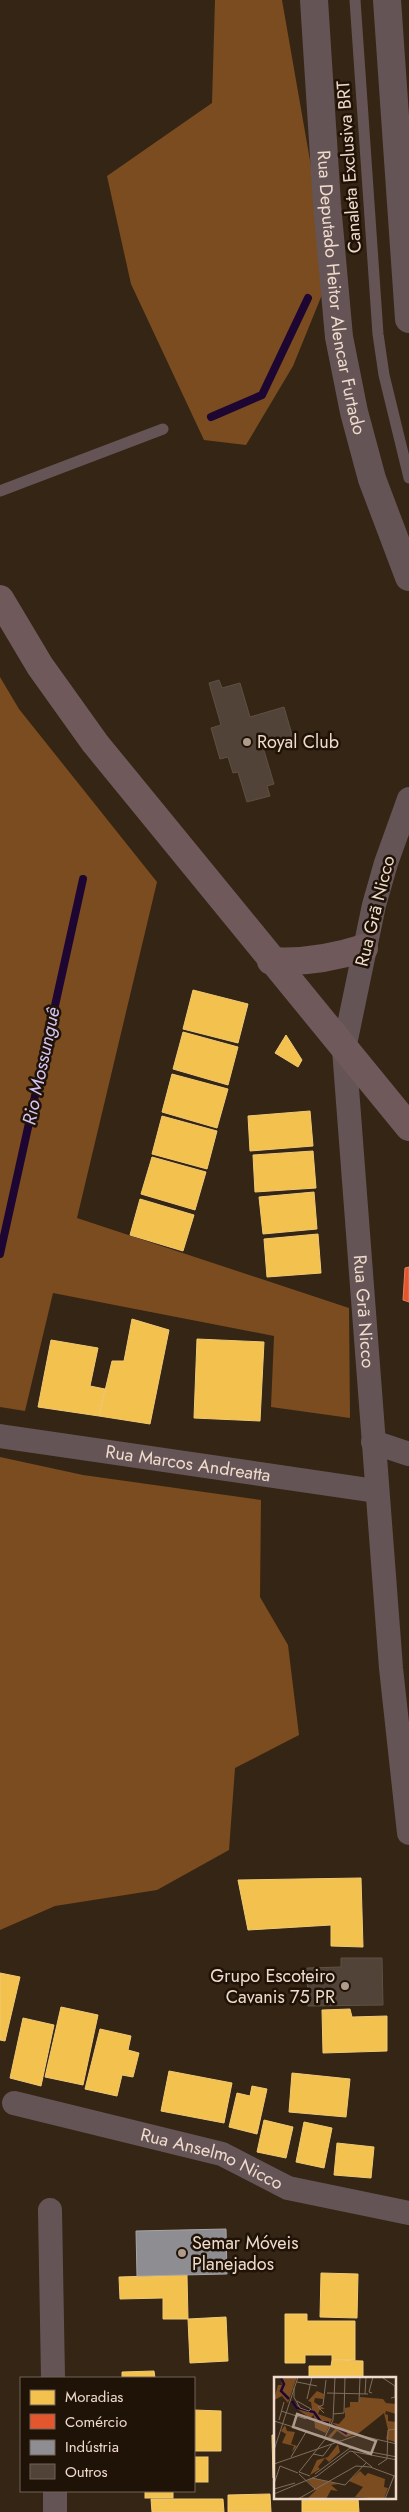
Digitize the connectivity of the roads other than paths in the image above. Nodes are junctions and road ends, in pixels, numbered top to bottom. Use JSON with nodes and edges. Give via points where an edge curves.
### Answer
{"nodes":[{"id":1,"x":314,"y":0,"type":"edge"},
{"id":2,"x":356,"y":0,"type":"edge"},
{"id":3,"x":387,"y":0,"type":"edge"},
{"id":4,"x":409,"y":319,"type":"edge"},
{"id":5,"x":163,"y":429,"type":"dead end"},
{"id":6,"x":409,"y":478,"type":"edge"},
{"id":7,"x":0,"y":491,"type":"edge"},
{"id":8,"x":409,"y":577,"type":"edge"},
{"id":9,"x":0,"y":599,"type":"edge"},
{"id":10,"x":409,"y":799,"type":"edge"},
{"id":11,"x":364,"y":948,"type":"junction"},
{"id":12,"x":271,"y":961,"type":"junction"},
{"id":13,"x":344,"y":1049,"type":"junction"},
{"id":14,"x":409,"y":1127,"type":"edge"},
{"id":15,"x":0,"y":1436,"type":"edge"},
{"id":16,"x":373,"y":1442,"type":"junction"},
{"id":17,"x":409,"y":1454,"type":"edge"},
{"id":18,"x":376,"y":1491,"type":"junction"},
{"id":19,"x":409,"y":1833,"type":"edge"},
{"id":20,"x":14,"y":2103,"type":"dead end"},
{"id":21,"x":50,"y":2210,"type":"dead end"},
{"id":22,"x":409,"y":2213,"type":"edge"},
{"id":23,"x":53,"y":2377,"type":"edge"},
{"id":24,"x":55,"y":2492,"type":"edge"},
{"id":25,"x":55,"y":2512,"type":"edge"}],
"edges":[{"from":1,"to":8,"type":"street","name":"Rua Deputado Heitor Alencar Furtado","via":[[339,337],[372,479]]},
{"from":2,"to":6,"type":"lane","name":"Canaleta Exclusiva BRT","via":[[378,334],[398,440]]},
{"from":3,"to":4,"type":"street"},
{"from":5,"to":7,"type":"lane"},
{"from":9,"to":12,"type":"main road","via":[[40,666],[95,743]]},
{"from":10,"to":11,"type":"street","name":"Rua Grã Nicco","via":[[386,863]]},
{"from":11,"to":12,"type":"main road","via":[[313,961]]},
{"from":11,"to":13,"type":"street","name":"Rua Grã Nicco"},
{"from":12,"to":13,"type":"main road"},
{"from":13,"to":14,"type":"main road"},
{"from":13,"to":16,"type":"street","name":"Rua Grã Nicco"},
{"from":15,"to":18,"type":"street","name":"Rua Marcos Andreatta"},
{"from":16,"to":17,"type":"street"},
{"from":16,"to":18,"type":"street","name":"Rua Grã Nicco"},
{"from":18,"to":19,"type":"street","name":"Rua Grã Nicco"},
{"from":20,"to":22,"type":"street","name":"Rua Anselmo Nicco","via":[[222,2154],[288,2188]]},
{"from":21,"to":23,"type":"street"},
{"from":24,"to":25,"type":"street"}]}
